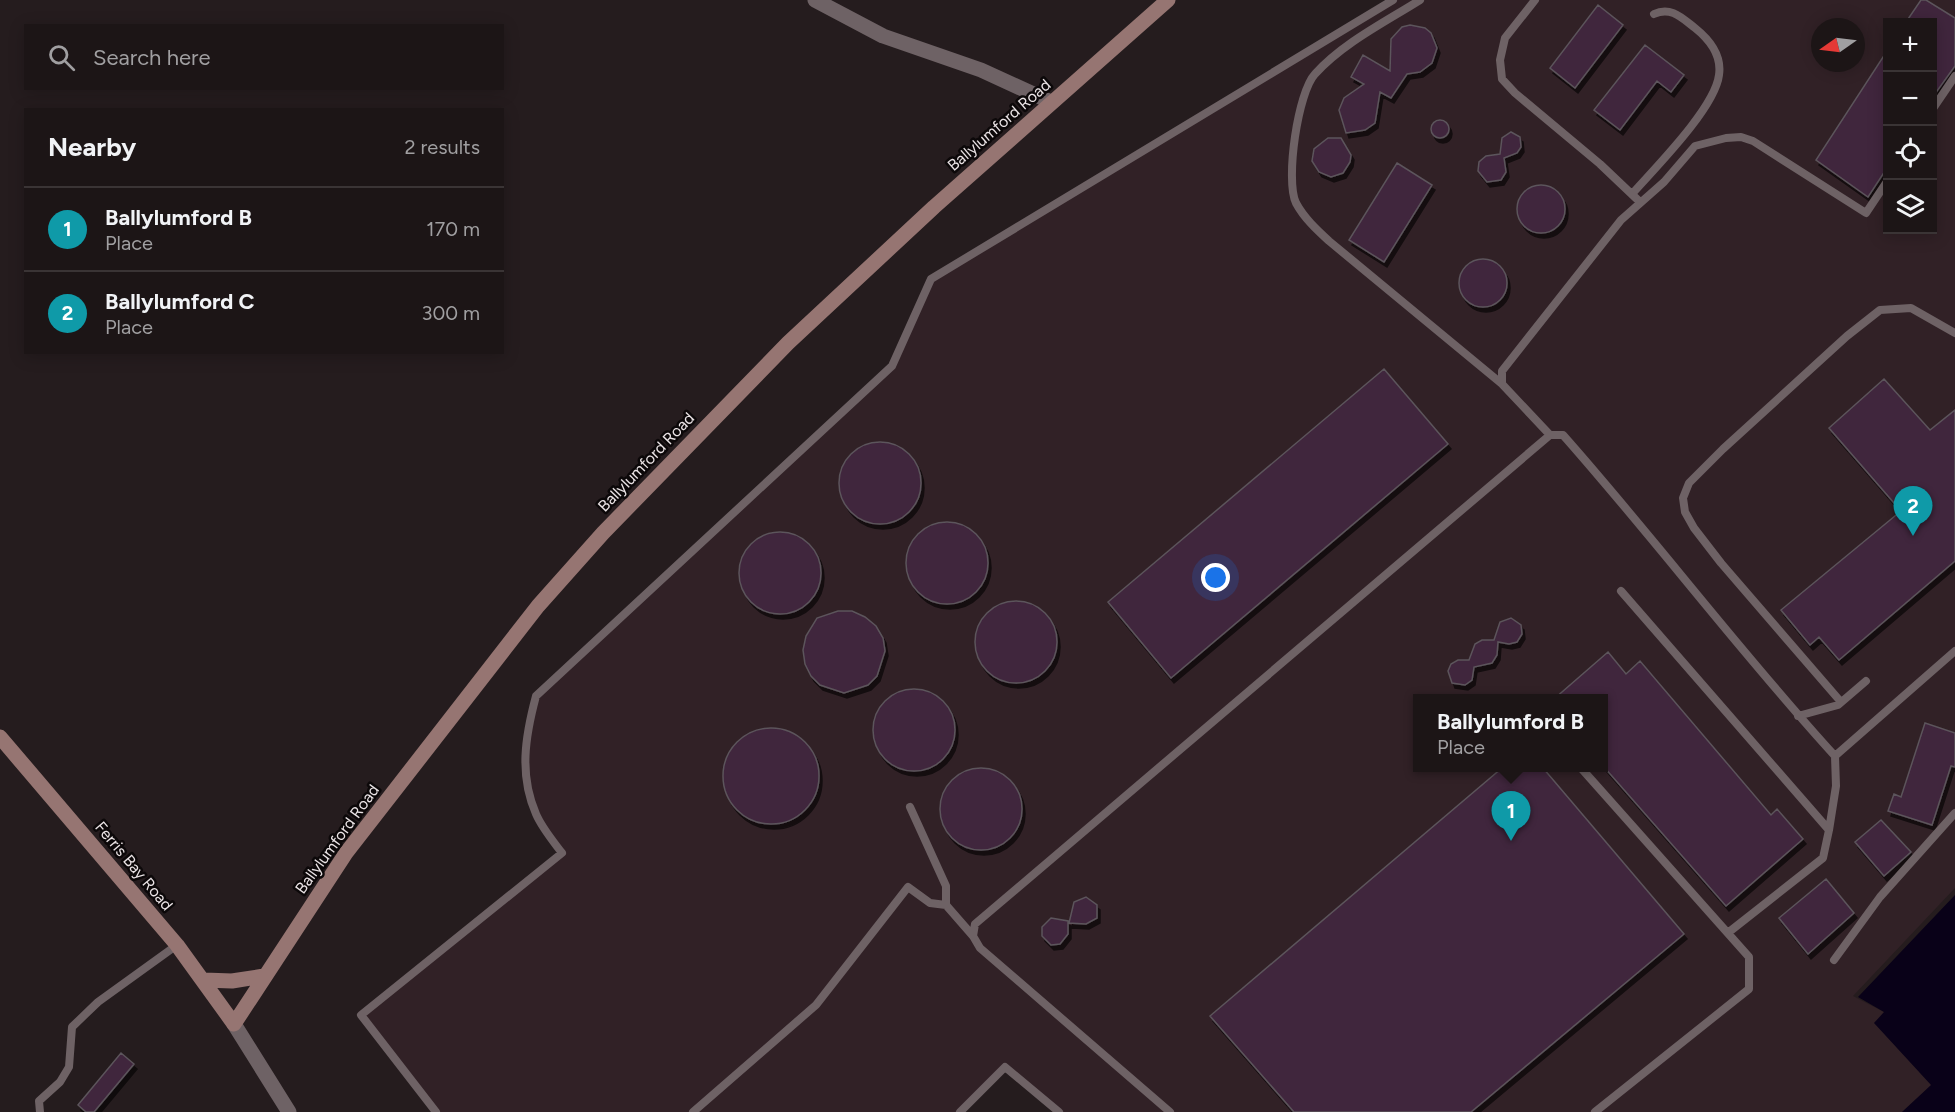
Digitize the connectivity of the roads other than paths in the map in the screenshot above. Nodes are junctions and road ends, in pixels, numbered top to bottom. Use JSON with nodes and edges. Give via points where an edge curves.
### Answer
{"nodes":[{"id":1,"x":815,"y":0,"type":"edge"},
{"id":2,"x":1168,"y":0,"type":"edge"},
{"id":3,"x":1393,"y":0,"type":"edge"},
{"id":4,"x":1420,"y":0,"type":"edge"},
{"id":5,"x":1535,"y":0,"type":"edge"},
{"id":6,"x":1654,"y":14,"type":"dead end"},
{"id":7,"x":1955,"y":76,"type":"edge"},
{"id":8,"x":1051,"y":102,"type":"junction"},
{"id":9,"x":1937,"y":103,"type":"edge"},
{"id":10,"x":1883,"y":186,"type":"edge"},
{"id":11,"x":1632,"y":194,"type":"junction"},
{"id":12,"x":1640,"y":202,"type":"junction"},
{"id":13,"x":1955,"y":333,"type":"edge"},
{"id":14,"x":1502,"y":384,"type":"junction"},
{"id":15,"x":1550,"y":435,"type":"junction"},
{"id":16,"x":1621,"y":591,"type":"dead end"},
{"id":17,"x":1955,"y":651,"type":"edge"},
{"id":18,"x":1866,"y":681,"type":"dead end"},
{"id":19,"x":1841,"y":702,"type":"junction"},
{"id":20,"x":1798,"y":716,"type":"junction"},
{"id":21,"x":0,"y":737,"type":"edge"},
{"id":22,"x":1835,"y":756,"type":"junction"},
{"id":23,"x":1585,"y":772,"type":"edge"},
{"id":24,"x":910,"y":807,"type":"dead end"},
{"id":25,"x":1955,"y":813,"type":"edge"},
{"id":26,"x":1829,"y":830,"type":"junction"},
{"id":27,"x":946,"y":905,"type":"junction"},
{"id":28,"x":1729,"y":932,"type":"junction"},
{"id":29,"x":973,"y":936,"type":"junction"},
{"id":30,"x":177,"y":945,"type":"junction"},
{"id":31,"x":1833,"y":960,"type":"dead end"},
{"id":32,"x":264,"y":976,"type":"junction"},
{"id":33,"x":204,"y":980,"type":"junction"},
{"id":34,"x":234,"y":1024,"type":"junction"},
{"id":35,"x":40,"y":1112,"type":"edge"},
{"id":36,"x":289,"y":1112,"type":"edge"},
{"id":37,"x":436,"y":1112,"type":"edge"},
{"id":38,"x":693,"y":1112,"type":"edge"},
{"id":39,"x":960,"y":1112,"type":"edge"},
{"id":40,"x":1059,"y":1112,"type":"edge"},
{"id":41,"x":1170,"y":1112,"type":"edge"},
{"id":42,"x":1596,"y":1112,"type":"edge"}],
"edges":[{"from":1,"to":8,"type":"street","via":[[883,36],[981,70]]},
{"from":2,"to":8,"type":"main road","name":"Ballylumford Road"},
{"from":3,"to":37,"type":"lane","via":[[931,279],[892,366],[536,696],[525,736],[524,770],[536,815],[562,854],[361,1015]]},
{"from":4,"to":14,"type":"lane","via":[[1330,59],[1313,76],[1302,103],[1292,171],[1295,202],[1311,225],[1329,241]]},
{"from":5,"to":11,"type":"lane","via":[[1505,38],[1500,60],[1502,79]]},
{"from":6,"to":11,"type":"lane","via":[[1677,14],[1706,36],[1719,59],[1720,74],[1703,108]]},
{"from":7,"to":9,"type":"lane"},
{"from":8,"to":32,"type":"main road","name":"Ballylumford Road","via":[[788,343],[603,533],[538,606],[346,853]]},
{"from":10,"to":12,"type":"lane","via":[[1866,213],[1741,137],[1695,146],[1664,182]]},
{"from":11,"to":12,"type":"lane"},
{"from":12,"to":14,"type":"lane","via":[[1621,220],[1502,371]]},
{"from":13,"to":19,"type":"lane","via":[[1911,308],[1880,310],[1723,449],[1689,483],[1683,498],[1694,528],[1721,563]]},
{"from":14,"to":15,"type":"lane"},
{"from":15,"to":20,"type":"lane","via":[[1563,435]]},
{"from":15,"to":29,"type":"lane","via":[[975,924]]},
{"from":16,"to":26,"type":"lane"},
{"from":17,"to":22,"type":"lane"},
{"from":18,"to":19,"type":"lane"},
{"from":19,"to":20,"type":"lane"},
{"from":20,"to":22,"type":"lane"},
{"from":21,"to":30,"type":"main road","name":"Ferris Bay Road"},
{"from":22,"to":26,"type":"lane","via":[[1836,786]]},
{"from":23,"to":28,"type":"lane"},
{"from":24,"to":27,"type":"lane","via":[[946,886]]},
{"from":25,"to":31,"type":"lane","via":[[1880,897]]},
{"from":26,"to":28,"type":"lane","via":[[1823,858]]},
{"from":27,"to":29,"type":"lane"},
{"from":27,"to":38,"type":"lane","via":[[930,903],[908,886],[816,1005]]},
{"from":28,"to":42,"type":"lane","via":[[1749,957],[1749,990]]},
{"from":29,"to":41,"type":"lane","via":[[980,948]]},
{"from":30,"to":33,"type":"main road","name":"Ferris Bay Road"},
{"from":30,"to":35,"type":"lane","via":[[98,1002],[72,1027],[69,1067],[60,1082],[39,1101]]},
{"from":32,"to":33,"type":"main road"},
{"from":32,"to":34,"type":"main road","name":"Ballylumford Road"},
{"from":33,"to":34,"type":"main road","name":"Ferris Bay Road"},
{"from":34,"to":36,"type":"street"},
{"from":39,"to":40,"type":"lane","via":[[1005,1067]]}]}
